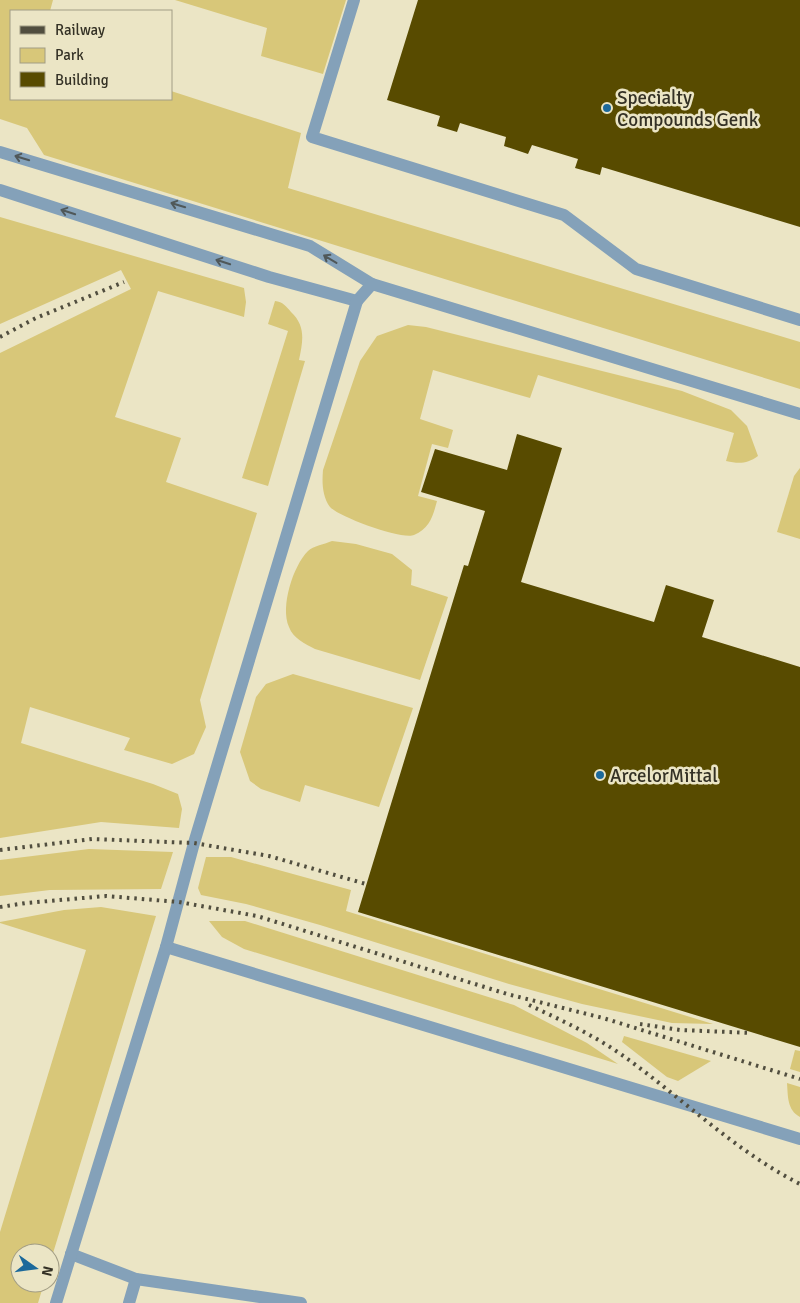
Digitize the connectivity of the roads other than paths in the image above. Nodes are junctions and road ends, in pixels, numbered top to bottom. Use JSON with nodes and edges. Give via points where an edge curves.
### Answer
{"nodes":[{"id":1,"x":354,"y":0,"type":"edge"},
{"id":2,"x":0,"y":152,"type":"edge"},
{"id":3,"x":0,"y":190,"type":"edge"},
{"id":4,"x":372,"y":284,"type":"junction"},
{"id":5,"x":357,"y":301,"type":"junction"},
{"id":6,"x":800,"y":320,"type":"edge"},
{"id":7,"x":800,"y":414,"type":"edge"},
{"id":8,"x":166,"y":946,"type":"junction"},
{"id":9,"x":800,"y":1139,"type":"edge"},
{"id":10,"x":71,"y":1254,"type":"junction"},
{"id":11,"x":136,"y":1279,"type":"junction"},
{"id":12,"x":56,"y":1303,"type":"edge"},
{"id":13,"x":129,"y":1303,"type":"edge"},
{"id":14,"x":301,"y":1303,"type":"edge"}],
"edges":[{"from":1,"to":6,"type":"lane","via":[[312,137],[564,214],[636,269]]},
{"from":4,"to":2,"type":"lane","one_way":true,"via":[[310,246]]},
{"from":5,"to":3,"type":"lane","one_way":true,"via":[[269,277]]},
{"from":4,"to":5,"type":"lane"},
{"from":4,"to":7,"type":"lane"},
{"from":5,"to":8,"type":"lane"},
{"from":8,"to":9,"type":"lane"},
{"from":8,"to":10,"type":"lane"},
{"from":10,"to":11,"type":"lane"},
{"from":10,"to":12,"type":"lane"},
{"from":11,"to":13,"type":"lane"},
{"from":11,"to":14,"type":"lane"}]}
